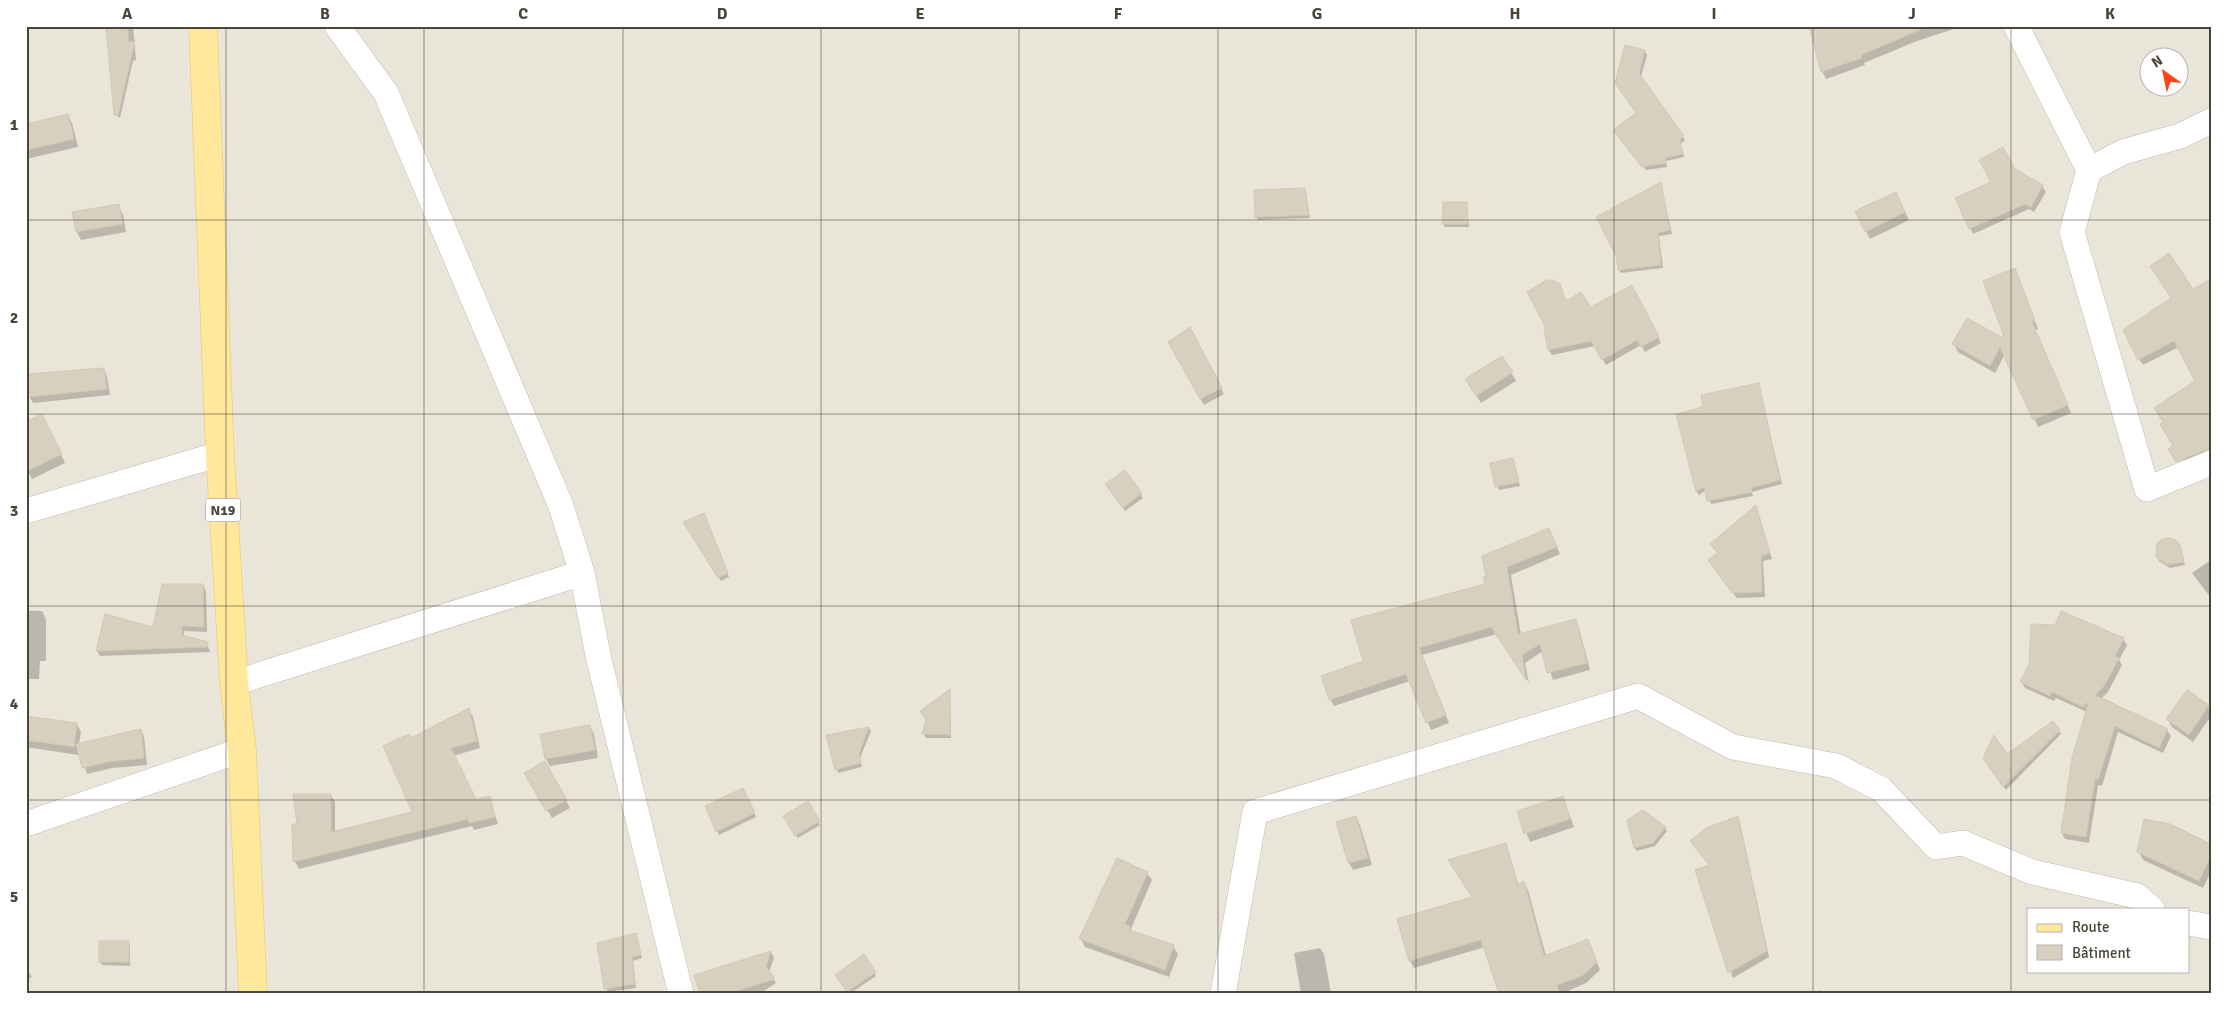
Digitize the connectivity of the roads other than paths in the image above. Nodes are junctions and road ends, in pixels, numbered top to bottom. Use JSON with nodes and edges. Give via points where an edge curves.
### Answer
{"nodes":[{"id":1,"x":203,"y":26,"type":"edge"},
{"id":2,"x":337,"y":26,"type":"edge"},
{"id":3,"x":2016,"y":26,"type":"edge"},
{"id":4,"x":2211,"y":121,"type":"edge"},
{"id":5,"x":2089,"y":170,"type":"junction"},
{"id":6,"x":220,"y":454,"type":"junction"},
{"id":7,"x":2211,"y":463,"type":"edge"},
{"id":8,"x":26,"y":511,"type":"edge"},
{"id":9,"x":582,"y":573,"type":"junction"},
{"id":10,"x":234,"y":683,"type":"junction"},
{"id":11,"x":242,"y":750,"type":"junction"},
{"id":12,"x":26,"y":824,"type":"edge"},
{"id":13,"x":2151,"y":908,"type":"edge"},
{"id":14,"x":2190,"y":923,"type":"edge"},
{"id":15,"x":2211,"y":927,"type":"edge"},
{"id":16,"x":254,"y":994,"type":"edge"},
{"id":17,"x":681,"y":994,"type":"edge"},
{"id":18,"x":1223,"y":994,"type":"edge"}],
"edges":[{"from":1,"to":6,"type":"main road","number":"N19"},
{"from":2,"to":9,"type":"street","via":[[386,93],[562,506]]},
{"from":3,"to":5,"type":"street"},
{"from":4,"to":5,"type":"street","via":[[2180,136],[2123,152]]},
{"from":5,"to":7,"type":"street","via":[[2072,232],[2147,489]]},
{"from":6,"to":8,"type":"street"},
{"from":6,"to":10,"type":"main road","number":"N19"},
{"from":9,"to":10,"type":"street"},
{"from":9,"to":17,"type":"street","via":[[599,660]]},
{"from":10,"to":11,"type":"main road","number":"N19"},
{"from":11,"to":12,"type":"street"},
{"from":11,"to":16,"type":"main road","number":"N19"},
{"from":13,"to":18,"type":"street","via":[[2137,896],[2032,872],[1963,843],[1936,847],[1881,789],[1836,766],[1733,747],[1638,696],[1255,812]]},
{"from":14,"to":15,"type":"street"}]}
